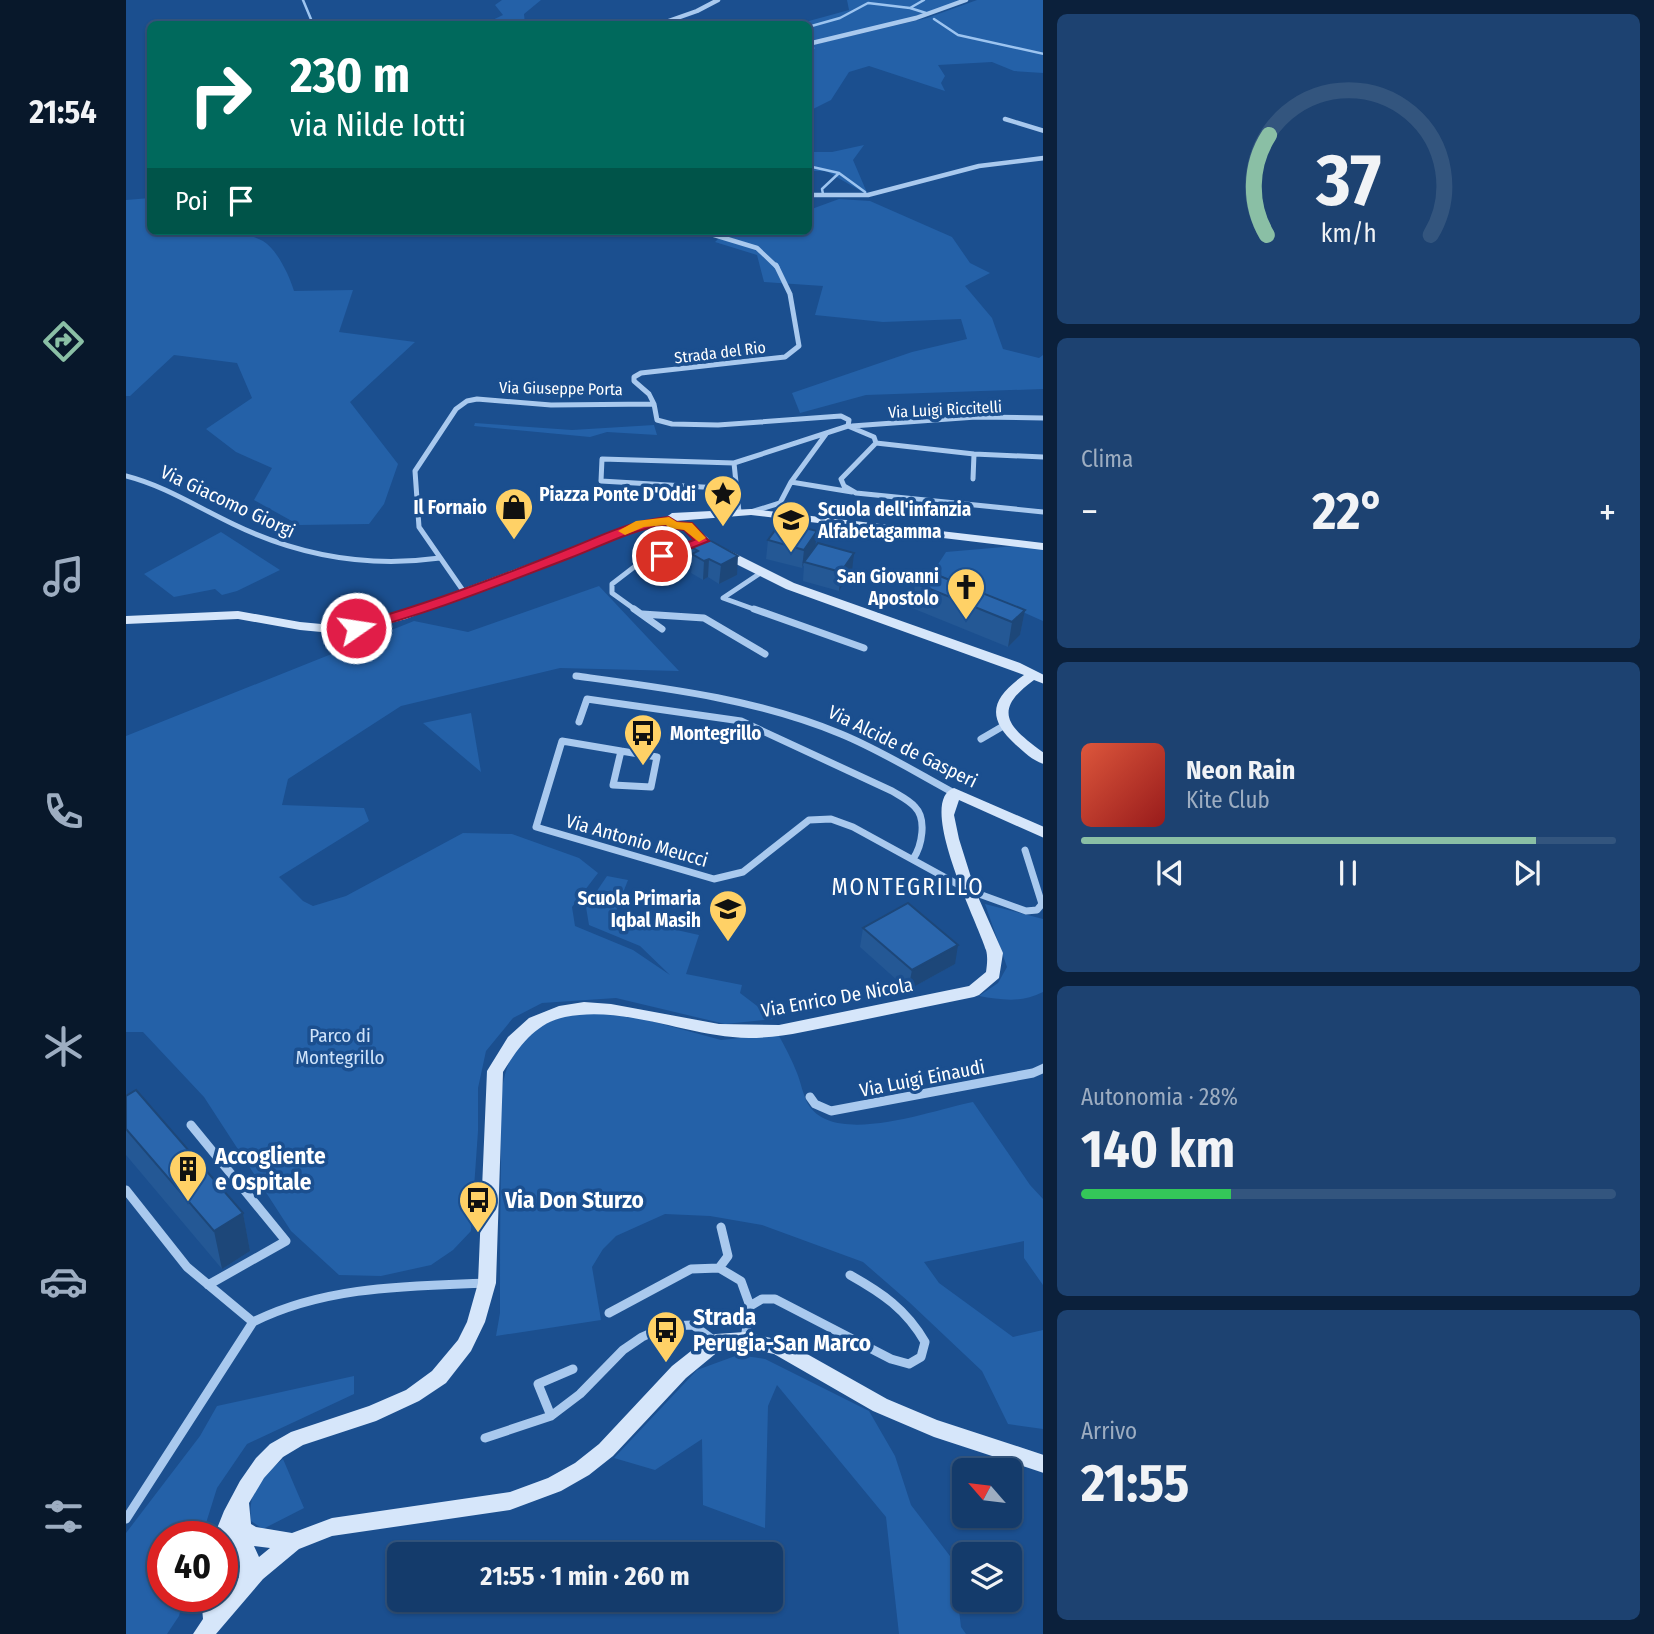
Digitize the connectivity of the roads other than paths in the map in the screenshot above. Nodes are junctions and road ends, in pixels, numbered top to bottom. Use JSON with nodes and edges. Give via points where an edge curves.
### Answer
{"nodes":[{"id":1,"x":718,"y":0,"type":"edge"},
{"id":2,"x":966,"y":0,"type":"edge"},
{"id":3,"x":669,"y":21,"type":"edge"},
{"id":4,"x":812,"y":44,"type":"edge"},
{"id":5,"x":1005,"y":119,"type":"dead end"},
{"id":6,"x":1043,"y":131,"type":"edge"},
{"id":7,"x":1043,"y":158,"type":"edge"},
{"id":8,"x":812,"y":195,"type":"edge"},
{"id":9,"x":714,"y":235,"type":"edge"},
{"id":10,"x":654,"y":404,"type":"junction"},
{"id":11,"x":1043,"y":418,"type":"edge"},
{"id":12,"x":845,"y":427,"type":"junction"},
{"id":13,"x":827,"y":434,"type":"junction"},
{"id":14,"x":876,"y":443,"type":"junction"},
{"id":15,"x":974,"y":454,"type":"junction"},
{"id":16,"x":1043,"y":457,"type":"edge"},
{"id":17,"x":734,"y":463,"type":"junction"},
{"id":18,"x":126,"y":476,"type":"edge"},
{"id":19,"x":973,"y":479,"type":"dead end"},
{"id":20,"x":791,"y":482,"type":"junction"},
{"id":21,"x":736,"y":488,"type":"junction"},
{"id":22,"x":856,"y":493,"type":"junction"},
{"id":23,"x":745,"y":512,"type":"junction"},
{"id":24,"x":1043,"y":512,"type":"edge"},
{"id":25,"x":689,"y":522,"type":"junction"},
{"id":26,"x":703,"y":541,"type":"junction"},
{"id":27,"x":1043,"y":547,"type":"edge"},
{"id":28,"x":440,"y":558,"type":"junction"},
{"id":29,"x":762,"y":572,"type":"junction"},
{"id":30,"x":464,"y":592,"type":"junction"},
{"id":31,"x":641,"y":614,"type":"junction"},
{"id":32,"x":126,"y":620,"type":"edge"},
{"id":33,"x":662,"y":629,"type":"dead end"},
{"id":34,"x":864,"y":648,"type":"dead end"},
{"id":35,"x":765,"y":654,"type":"dead end"},
{"id":36,"x":576,"y":676,"type":"dead end"},
{"id":37,"x":1038,"y":677,"type":"edge"},
{"id":38,"x":579,"y":722,"type":"dead end"},
{"id":39,"x":1005,"y":725,"type":"junction"},
{"id":40,"x":981,"y":738,"type":"dead end"},
{"id":41,"x":621,"y":750,"type":"junction"},
{"id":42,"x":1043,"y":760,"type":"edge"},
{"id":43,"x":954,"y":793,"type":"junction"},
{"id":44,"x":1043,"y":834,"type":"edge"},
{"id":45,"x":1025,"y":850,"type":"dead end"},
{"id":46,"x":913,"y":859,"type":"junction"},
{"id":47,"x":968,"y":890,"type":"junction"},
{"id":48,"x":1043,"y":1068,"type":"edge"},
{"id":49,"x":810,"y":1097,"type":"dead end"},
{"id":50,"x":191,"y":1125,"type":"dead end"},
{"id":51,"x":126,"y":1190,"type":"edge"},
{"id":52,"x":721,"y":1227,"type":"dead end"},
{"id":53,"x":719,"y":1268,"type":"junction"},
{"id":54,"x":850,"y":1275,"type":"dead end"},
{"id":55,"x":486,"y":1283,"type":"junction"},
{"id":56,"x":208,"y":1286,"type":"junction"},
{"id":57,"x":750,"y":1306,"type":"junction"},
{"id":58,"x":609,"y":1313,"type":"dead end"},
{"id":59,"x":253,"y":1322,"type":"junction"},
{"id":60,"x":745,"y":1340,"type":"junction"},
{"id":61,"x":716,"y":1342,"type":"junction"},
{"id":62,"x":573,"y":1369,"type":"dead end"},
{"id":63,"x":551,"y":1416,"type":"junction"},
{"id":64,"x":485,"y":1438,"type":"dead end"},
{"id":65,"x":1043,"y":1464,"type":"edge"},
{"id":66,"x":239,"y":1501,"type":"junction"},
{"id":67,"x":126,"y":1519,"type":"edge"},
{"id":68,"x":231,"y":1521,"type":"edge"},
{"id":69,"x":242,"y":1530,"type":"junction"},
{"id":70,"x":292,"y":1542,"type":"junction"},
{"id":71,"x":238,"y":1567,"type":"edge"},
{"id":72,"x":256,"y":1572,"type":"junction"},
{"id":73,"x":208,"y":1628,"type":"edge"}],
"edges":[{"from":1,"to":3,"type":"street"},
{"from":2,"to":4,"type":"street","via":[[916,18]]},
{"from":5,"to":6,"type":"street"},
{"from":7,"to":8,"type":"street","via":[[979,166],[868,195]]},
{"from":9,"to":10,"type":"street","name":"Strada del Rio","via":[[762,250],[777,266],[797,320],[799,345],[785,357],[641,373],[634,381]]},
{"from":10,"to":12,"type":"street","via":[[657,420],[666,424],[841,416],[849,420]]},
{"from":10,"to":28,"type":"street","name":"Via Giuseppe Porta","via":[[467,401],[456,409],[415,471],[419,527]]},
{"from":11,"to":12,"type":"street","name":"Via Luigi Riccitelli","via":[[976,417]]},
{"from":12,"to":13,"type":"street"},
{"from":12,"to":14,"type":"street","via":[[874,438]]},
{"from":13,"to":17,"type":"street"},
{"from":13,"to":20,"type":"street"},
{"from":14,"to":15,"type":"street"},
{"from":14,"to":22,"type":"street","via":[[841,479]]},
{"from":15,"to":16,"type":"street"},
{"from":15,"to":19,"type":"street"},
{"from":17,"to":21,"type":"street"},
{"from":17,"to":21,"type":"street","via":[[602,458],[601,481]]},
{"from":18,"to":28,"type":"street","name":"Via Giacomo Giorgi","via":[[159,485],[295,549],[372,564]]},
{"from":20,"to":22,"type":"street"},
{"from":20,"to":23,"type":"street","via":[[780,503]]},
{"from":21,"to":23,"type":"street"},
{"from":22,"to":24,"type":"street"},
{"from":23,"to":25,"type":"street"},
{"from":23,"to":27,"type":"street"},
{"from":25,"to":26,"type":"street"},
{"from":25,"to":30,"type":"street","via":[[641,524]]},
{"from":26,"to":29,"type":"street"},
{"from":26,"to":31,"type":"street","via":[[633,567],[614,580],[612,593]]},
{"from":28,"to":30,"type":"street","name":"Via Giuseppe Porta"},
{"from":29,"to":34,"type":"street","via":[[723,598]]},
{"from":29,"to":37,"type":"street"},
{"from":30,"to":32,"type":"street","via":[[356,628],[300,626],[238,615]]},
{"from":31,"to":33,"type":"street"},
{"from":31,"to":35,"type":"street","via":[[704,618]]},
{"from":36,"to":43,"type":"street","name":"Via Alcide de Gasperi","via":[[762,706],[828,728]]},
{"from":37,"to":39,"type":"street","via":[[1005,698]]},
{"from":38,"to":46,"type":"street","via":[[587,699],[754,726],[914,805],[920,813],[922,833]]},
{"from":39,"to":40,"type":"street"},
{"from":39,"to":42,"type":"street"},
{"from":41,"to":41,"type":"street","via":[[657,757],[651,787],[613,785]]},
{"from":41,"to":46,"type":"street","name":"Via Antonio Meucci","via":[[562,741],[536,827],[714,879],[743,872],[809,820],[831,818]]},
{"from":43,"to":44,"type":"street","name":"Via Alcide de Gasperi"},
{"from":43,"to":47,"type":"street","name":"Via Enrico De Nicola","via":[[947,815]]},
{"from":45,"to":47,"type":"street","via":[[1042,904],[1037,910],[1026,911]]},
{"from":46,"to":47,"type":"street","name":"Via Antonio Meucci"},
{"from":47,"to":55,"type":"street","name":"Via Enrico De Nicola","via":[[996,962],[994,974],[974,990],[779,1031],[697,1027],[600,1007],[555,1012],[533,1022],[495,1070]]},
{"from":48,"to":49,"type":"street","name":"Via Luigi Einaudi","via":[[831,1111]]},
{"from":50,"to":56,"type":"street","via":[[286,1241]]},
{"from":51,"to":56,"type":"street"},
{"from":52,"to":53,"type":"street","via":[[728,1256]]},
{"from":53,"to":57,"type":"street","via":[[741,1281]]},
{"from":53,"to":58,"type":"street","via":[[691,1269]]},
{"from":54,"to":57,"type":"street","via":[[892,1299],[913,1318],[925,1342],[920,1357],[909,1364],[891,1359],[775,1299],[762,1299]]},
{"from":55,"to":59,"type":"street","via":[[315,1298],[273,1310]]},
{"from":55,"to":66,"type":"street","name":"Via Enrico De Nicola","via":[[481,1313],[468,1341],[442,1374],[392,1407],[284,1444],[253,1476]]},
{"from":56,"to":59,"type":"street"},
{"from":57,"to":60,"type":"street"},
{"from":59,"to":67,"type":"street"},
{"from":60,"to":61,"type":"street"},
{"from":60,"to":65,"type":"street","via":[[778,1347],[923,1424]]},
{"from":61,"to":63,"type":"street","via":[[693,1325],[667,1326],[642,1337]]},
{"from":61,"to":70,"type":"street","via":[[679,1372],[606,1450],[554,1485],[510,1501],[332,1527]]},
{"from":62,"to":63,"type":"street","via":[[538,1384]]},
{"from":63,"to":64,"type":"street"},
{"from":66,"to":68,"type":"street","name":"Via Enrico De Nicola"},
{"from":66,"to":69,"type":"street"},
{"from":69,"to":70,"type":"street","via":[[252,1536]]},
{"from":69,"to":72,"type":"street"},
{"from":70,"to":72,"type":"street"},
{"from":71,"to":72,"type":"street"},
{"from":72,"to":73,"type":"street"}]}
